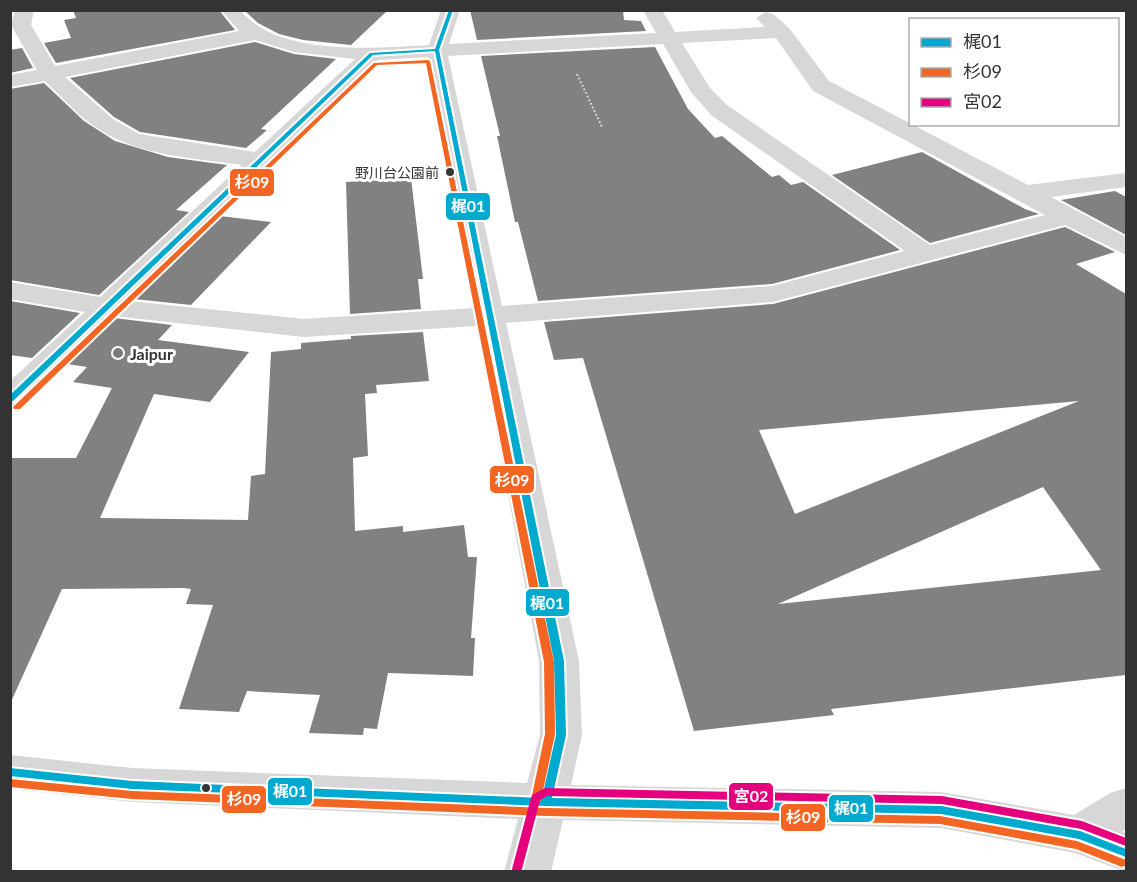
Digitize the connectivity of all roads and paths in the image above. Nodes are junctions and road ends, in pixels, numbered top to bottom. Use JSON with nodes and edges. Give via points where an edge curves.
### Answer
{"nodes":[{"id":1,"x":25,"y":10,"type":"edge"},
{"id":2,"x":230,"y":10,"type":"edge"},
{"id":3,"x":451,"y":10,"type":"edge"},
{"id":4,"x":652,"y":10,"type":"edge"},
{"id":5,"x":759,"y":10,"type":"edge"},
{"id":6,"x":782,"y":32,"type":"junction"},
{"id":7,"x":255,"y":34,"type":"junction"},
{"id":8,"x":667,"y":37,"type":"junction"},
{"id":9,"x":437,"y":50,"type":"junction"},
{"id":10,"x":372,"y":54,"type":"junction"},
{"id":11,"x":50,"y":73,"type":"junction"},
{"id":12,"x":10,"y":81,"type":"edge"},
{"id":13,"x":258,"y":160,"type":"junction"},
{"id":14,"x":1126,"y":180,"type":"edge"},
{"id":15,"x":1027,"y":193,"type":"junction"},
{"id":16,"x":1070,"y":216,"type":"junction"},
{"id":17,"x":1126,"y":247,"type":"edge"},
{"id":18,"x":926,"y":254,"type":"junction"},
{"id":19,"x":10,"y":290,"type":"edge"},
{"id":20,"x":106,"y":308,"type":"junction"},
{"id":21,"x":491,"y":316,"type":"junction"},
{"id":22,"x":10,"y":399,"type":"edge"},
{"id":23,"x":10,"y":772,"type":"edge"},
{"id":24,"x":546,"y":802,"type":"junction"},
{"id":25,"x":1126,"y":806,"type":"edge"},
{"id":26,"x":1080,"y":835,"type":"junction"},
{"id":27,"x":1126,"y":853,"type":"edge"},
{"id":28,"x":527,"y":872,"type":"edge"}],
"edges":[{"from":1,"to":11,"type":"street","via":[[21,25]]},
{"from":2,"to":7,"type":"street"},
{"from":3,"to":9,"type":"street"},
{"from":4,"to":8,"type":"street"},
{"from":5,"to":6,"type":"street"},
{"from":6,"to":8,"type":"street"},
{"from":6,"to":15,"type":"street","via":[[821,86]]},
{"from":7,"to":10,"type":"street","via":[[314,49]]},
{"from":7,"to":11,"type":"street"},
{"from":8,"to":9,"type":"street"},
{"from":8,"to":18,"type":"street","via":[[702,92],[720,110]]},
{"from":9,"to":10,"type":"street"},
{"from":9,"to":21,"type":"street"},
{"from":10,"to":13,"type":"street"},
{"from":11,"to":12,"type":"street"},
{"from":11,"to":13,"type":"street","via":[[105,124],[132,140]]},
{"from":13,"to":20,"type":"street"},
{"from":14,"to":15,"type":"street"},
{"from":15,"to":16,"type":"street"},
{"from":16,"to":17,"type":"street"},
{"from":16,"to":18,"type":"street"},
{"from":18,"to":21,"type":"street","via":[[773,294]]},
{"from":19,"to":20,"type":"street"},
{"from":20,"to":21,"type":"street","via":[[304,328]]},
{"from":20,"to":22,"type":"street"},
{"from":21,"to":24,"type":"street","via":[[559,661],[561,735]]},
{"from":23,"to":24,"type":"street","via":[[132,785]]},
{"from":24,"to":26,"type":"street","via":[[941,810]]},
{"from":24,"to":28,"type":"street"},
{"from":25,"to":26,"type":"street"},
{"from":26,"to":27,"type":"street"}]}
